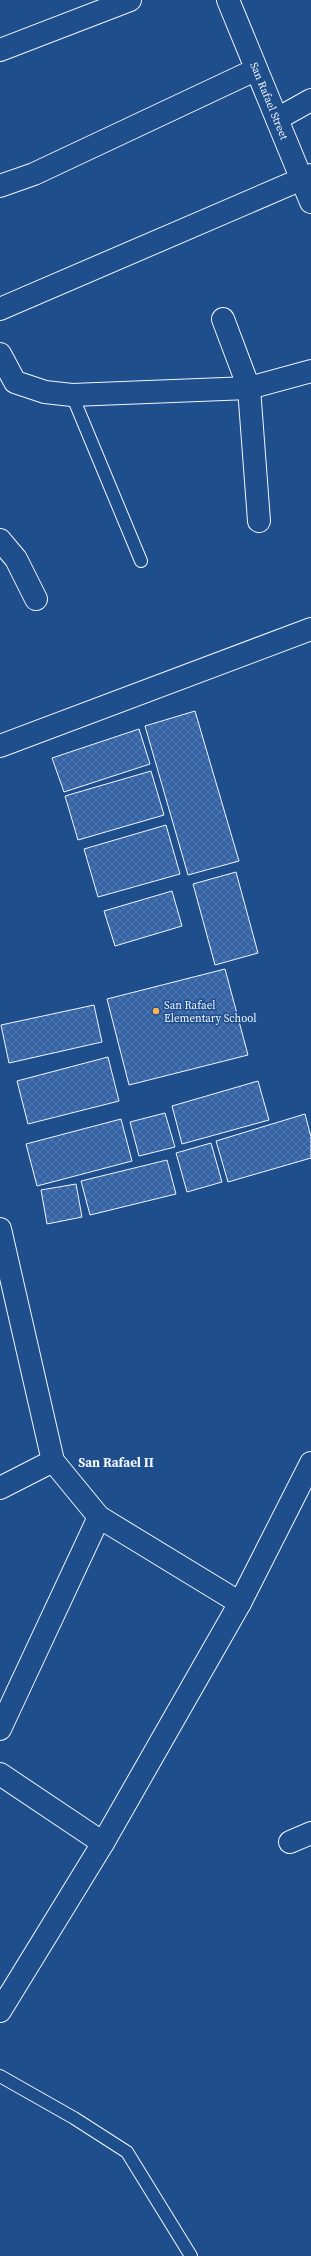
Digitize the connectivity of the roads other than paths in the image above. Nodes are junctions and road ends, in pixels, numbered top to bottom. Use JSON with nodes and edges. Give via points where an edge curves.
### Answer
{"nodes":[{"id":1,"x":130,"y":0,"type":"edge"},
{"id":2,"x":228,"y":0,"type":"edge"},
{"id":3,"x":0,"y":50,"type":"edge"},
{"id":4,"x":255,"y":70,"type":"junction"},
{"id":5,"x":311,"y":100,"type":"edge"},
{"id":6,"x":277,"y":119,"type":"junction"},
{"id":7,"x":307,"y":177,"type":"edge"},
{"id":8,"x":0,"y":186,"type":"edge"},
{"id":9,"x":311,"y":202,"type":"edge"},
{"id":10,"x":0,"y":309,"type":"edge"},
{"id":11,"x":222,"y":319,"type":"dead end"},
{"id":12,"x":0,"y":354,"type":"edge"},
{"id":13,"x":311,"y":371,"type":"edge"},
{"id":14,"x":249,"y":388,"type":"junction"},
{"id":15,"x":72,"y":395,"type":"junction"},
{"id":16,"x":259,"y":521,"type":"dead end"},
{"id":17,"x":0,"y":540,"type":"edge"},
{"id":18,"x":141,"y":561,"type":"dead end"},
{"id":19,"x":36,"y":599,"type":"dead end"},
{"id":20,"x":311,"y":629,"type":"edge"},
{"id":21,"x":0,"y":746,"type":"edge"},
{"id":22,"x":0,"y":1229,"type":"edge"},
{"id":23,"x":53,"y":1461,"type":"junction"},
{"id":24,"x":310,"y":1468,"type":"edge"},
{"id":25,"x":0,"y":1488,"type":"edge"},
{"id":26,"x":99,"y":1517,"type":"junction"},
{"id":27,"x":240,"y":1603,"type":"junction"},
{"id":28,"x":0,"y":1729,"type":"edge"},
{"id":29,"x":0,"y":1774,"type":"edge"},
{"id":30,"x":311,"y":1833,"type":"edge"},
{"id":31,"x":290,"y":1842,"type":"dead end"},
{"id":32,"x":103,"y":1843,"type":"junction"},
{"id":33,"x":0,"y":2011,"type":"edge"},
{"id":34,"x":0,"y":2076,"type":"edge"},
{"id":35,"x":191,"y":2256,"type":"edge"}],
"edges":[{"from":1,"to":3,"type":"street"},
{"from":2,"to":4,"type":"street","name":"San Rafael Street"},
{"from":4,"to":6,"type":"street","name":"San Rafael Street"},
{"from":4,"to":8,"type":"street","via":[[34,174]]},
{"from":5,"to":6,"type":"street"},
{"from":6,"to":7,"type":"street","name":"San Rafael Street"},
{"from":7,"to":9,"type":"street","name":"San Rafael Street"},
{"from":7,"to":10,"type":"street"},
{"from":11,"to":14,"type":"street"},
{"from":12,"to":15,"type":"street","via":[[15,382],[45,392]]},
{"from":13,"to":14,"type":"street"},
{"from":14,"to":15,"type":"street"},
{"from":14,"to":16,"type":"street"},
{"from":15,"to":18,"type":"lane"},
{"from":17,"to":19,"type":"street","via":[[16,559]]},
{"from":20,"to":21,"type":"street"},
{"from":22,"to":23,"type":"street"},
{"from":23,"to":25,"type":"street"},
{"from":23,"to":26,"type":"street"},
{"from":24,"to":27,"type":"street"},
{"from":26,"to":27,"type":"street"},
{"from":26,"to":28,"type":"street"},
{"from":27,"to":32,"type":"street"},
{"from":29,"to":32,"type":"street"},
{"from":30,"to":31,"type":"street"},
{"from":32,"to":33,"type":"street"},
{"from":34,"to":35,"type":"lane","via":[[127,2152]]}]}
